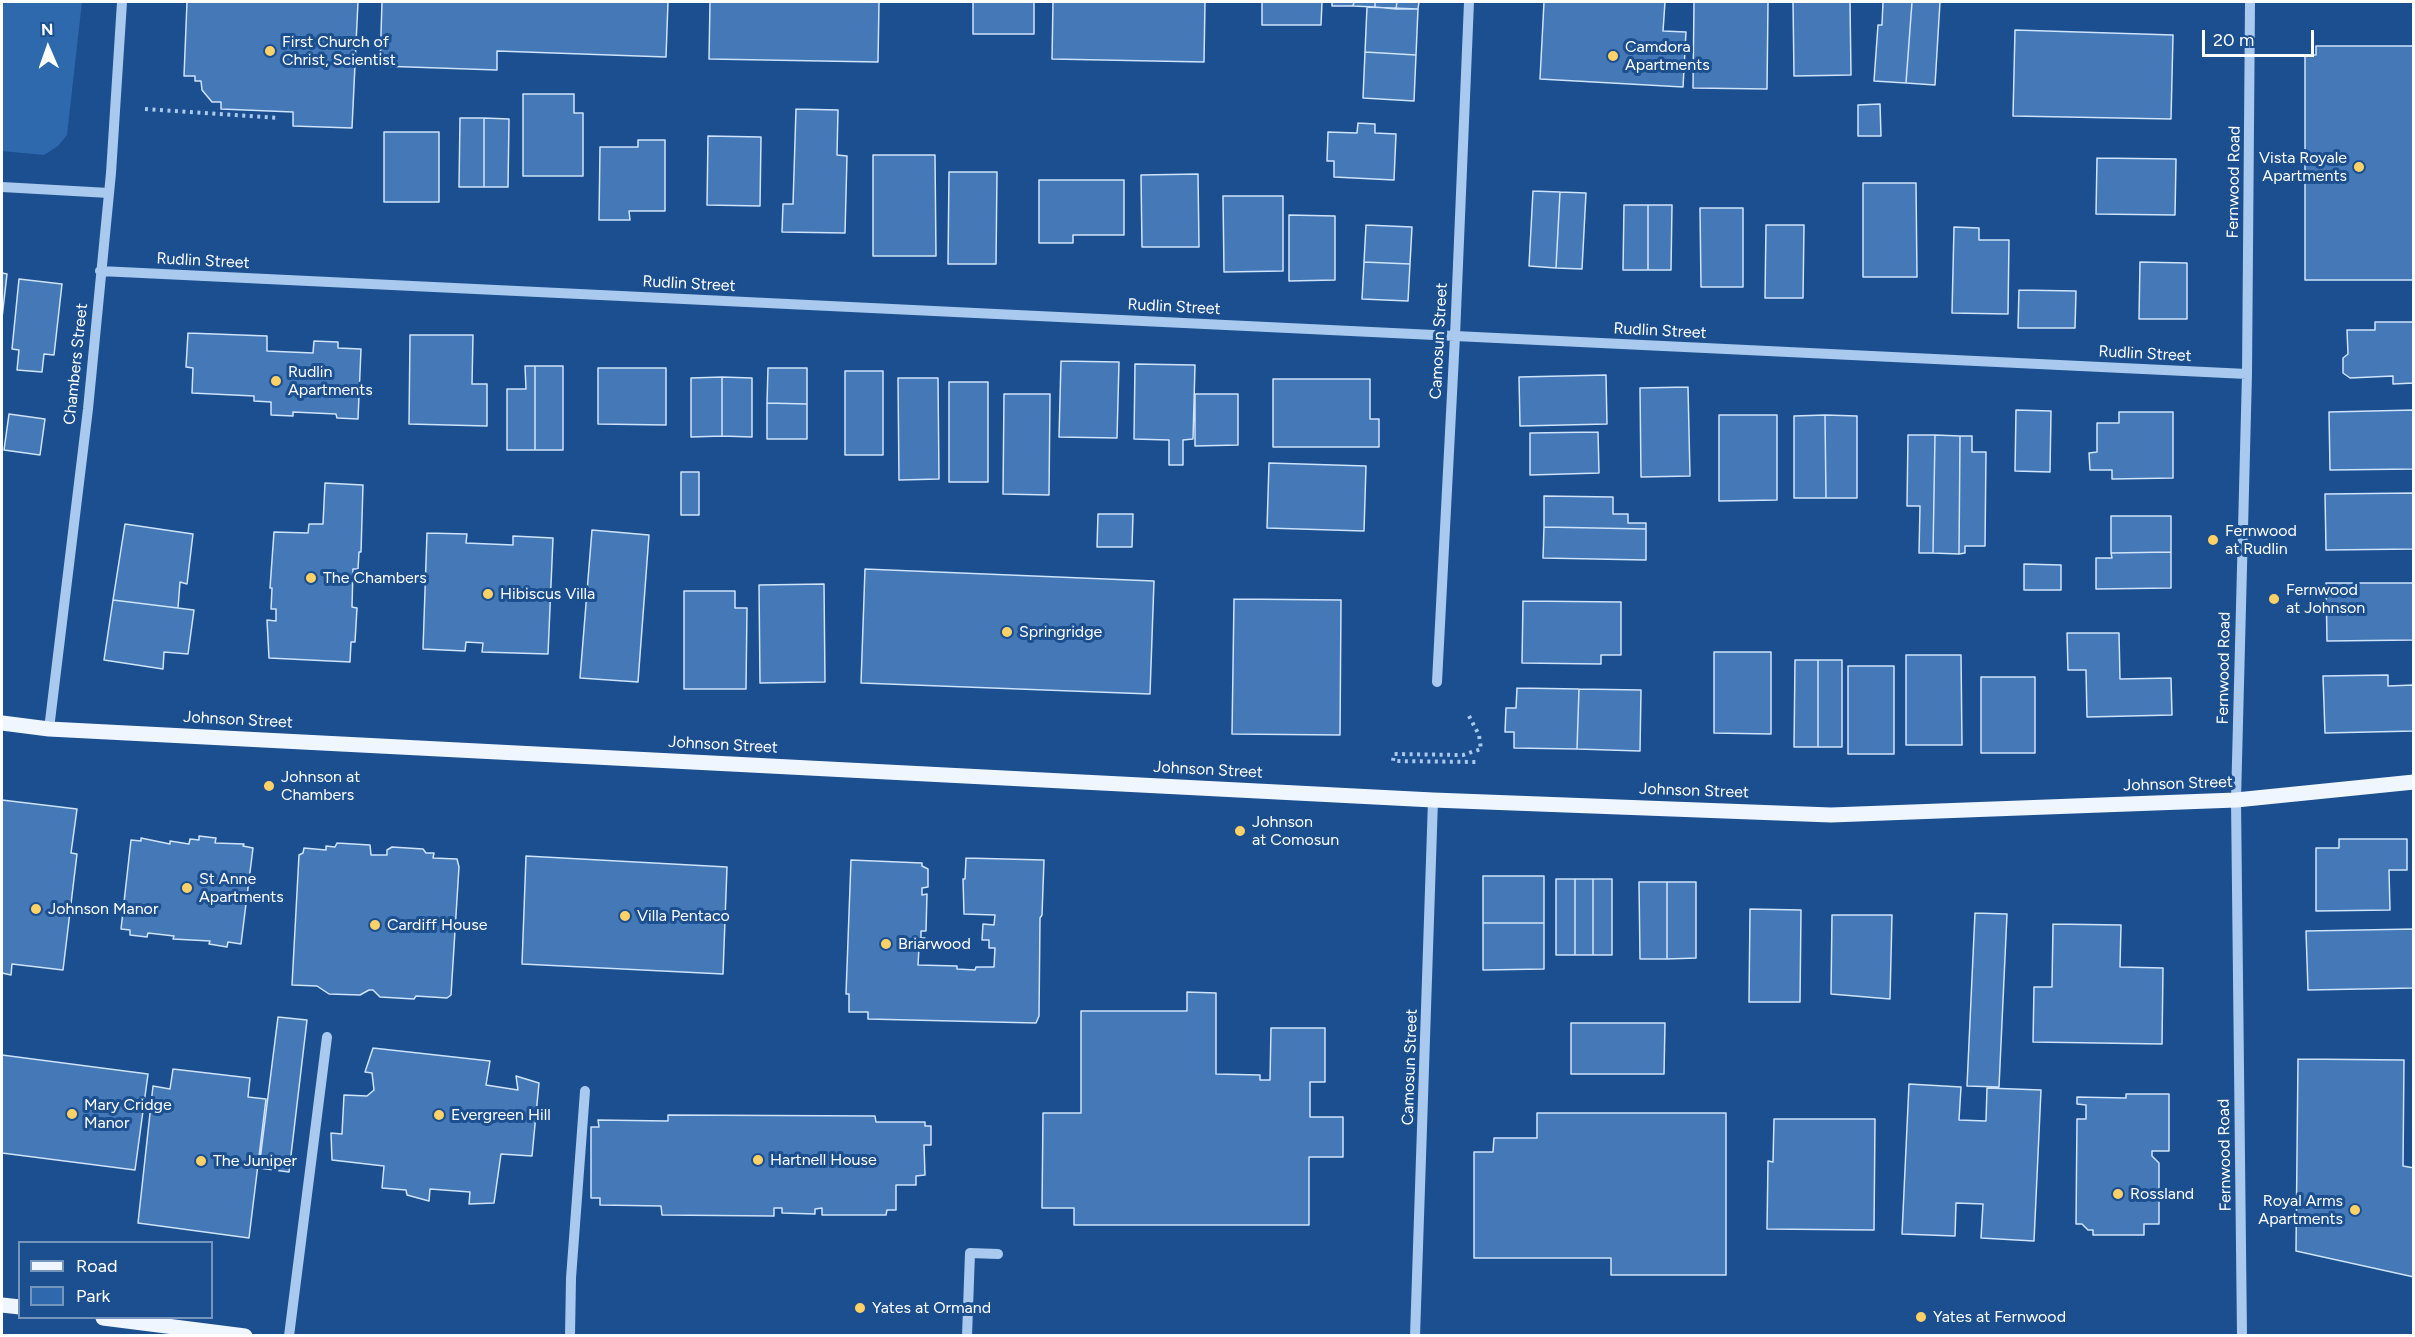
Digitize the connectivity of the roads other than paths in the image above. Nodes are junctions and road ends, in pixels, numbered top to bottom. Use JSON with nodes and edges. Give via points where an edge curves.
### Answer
{"nodes":[{"id":1,"x":122,"y":2,"type":"edge"},
{"id":2,"x":1469,"y":2,"type":"edge"},
{"id":3,"x":2250,"y":2,"type":"edge"},
{"id":4,"x":2,"y":187,"type":"edge"},
{"id":5,"x":109,"y":193,"type":"junction"},
{"id":6,"x":100,"y":271,"type":"junction"},
{"id":7,"x":1455,"y":336,"type":"junction"},
{"id":8,"x":2247,"y":374,"type":"junction"},
{"id":9,"x":1437,"y":682,"type":"dead end"},
{"id":10,"x":2,"y":723,"type":"edge"},
{"id":11,"x":49,"y":729,"type":"junction"},
{"id":12,"x":2414,"y":782,"type":"edge"},
{"id":13,"x":1433,"y":800,"type":"junction"},
{"id":14,"x":2236,"y":800,"type":"junction"},
{"id":15,"x":327,"y":1037,"type":"dead end"},
{"id":16,"x":585,"y":1091,"type":"dead end"},
{"id":17,"x":998,"y":1254,"type":"dead end"},
{"id":18,"x":2,"y":1305,"type":"edge"},
{"id":19,"x":18,"y":1307,"type":"edge"},
{"id":20,"x":119,"y":1319,"type":"edge"},
{"id":21,"x":245,"y":1335,"type":"edge"},
{"id":22,"x":289,"y":1335,"type":"edge"},
{"id":23,"x":570,"y":1335,"type":"edge"},
{"id":24,"x":967,"y":1335,"type":"edge"},
{"id":25,"x":1415,"y":1335,"type":"edge"},
{"id":26,"x":2242,"y":1335,"type":"edge"}],
"edges":[{"from":1,"to":5,"type":"street","name":"Chambers Street"},
{"from":2,"to":7,"type":"street","name":"Camosun Street"},
{"from":3,"to":8,"type":"street","name":"Fernwood Road"},
{"from":4,"to":5,"type":"street"},
{"from":5,"to":6,"type":"street","name":"Chambers Street"},
{"from":6,"to":7,"type":"street","name":"Rudlin Street"},
{"from":6,"to":11,"type":"street","name":"Chambers Street","via":[[88,409]]},
{"from":7,"to":8,"type":"street","name":"Rudlin Street"},
{"from":7,"to":9,"type":"street","name":"Camosun Street"},
{"from":8,"to":14,"type":"street","name":"Fernwood Road"},
{"from":10,"to":11,"type":"main road","name":"Johnson Street"},
{"from":11,"to":13,"type":"main road","name":"Johnson Street"},
{"from":12,"to":14,"type":"main road","name":"Johnson Street"},
{"from":13,"to":14,"type":"main road","name":"Johnson Street","via":[[1831,814]]},
{"from":13,"to":25,"type":"street","name":"Camosun Street"},
{"from":14,"to":26,"type":"street","name":"Fernwood Road"},
{"from":15,"to":22,"type":"street"},
{"from":16,"to":23,"type":"street"},
{"from":17,"to":24,"type":"street","via":[[970,1253]]},
{"from":18,"to":19,"type":"main road"},
{"from":20,"to":21,"type":"main road"}]}
